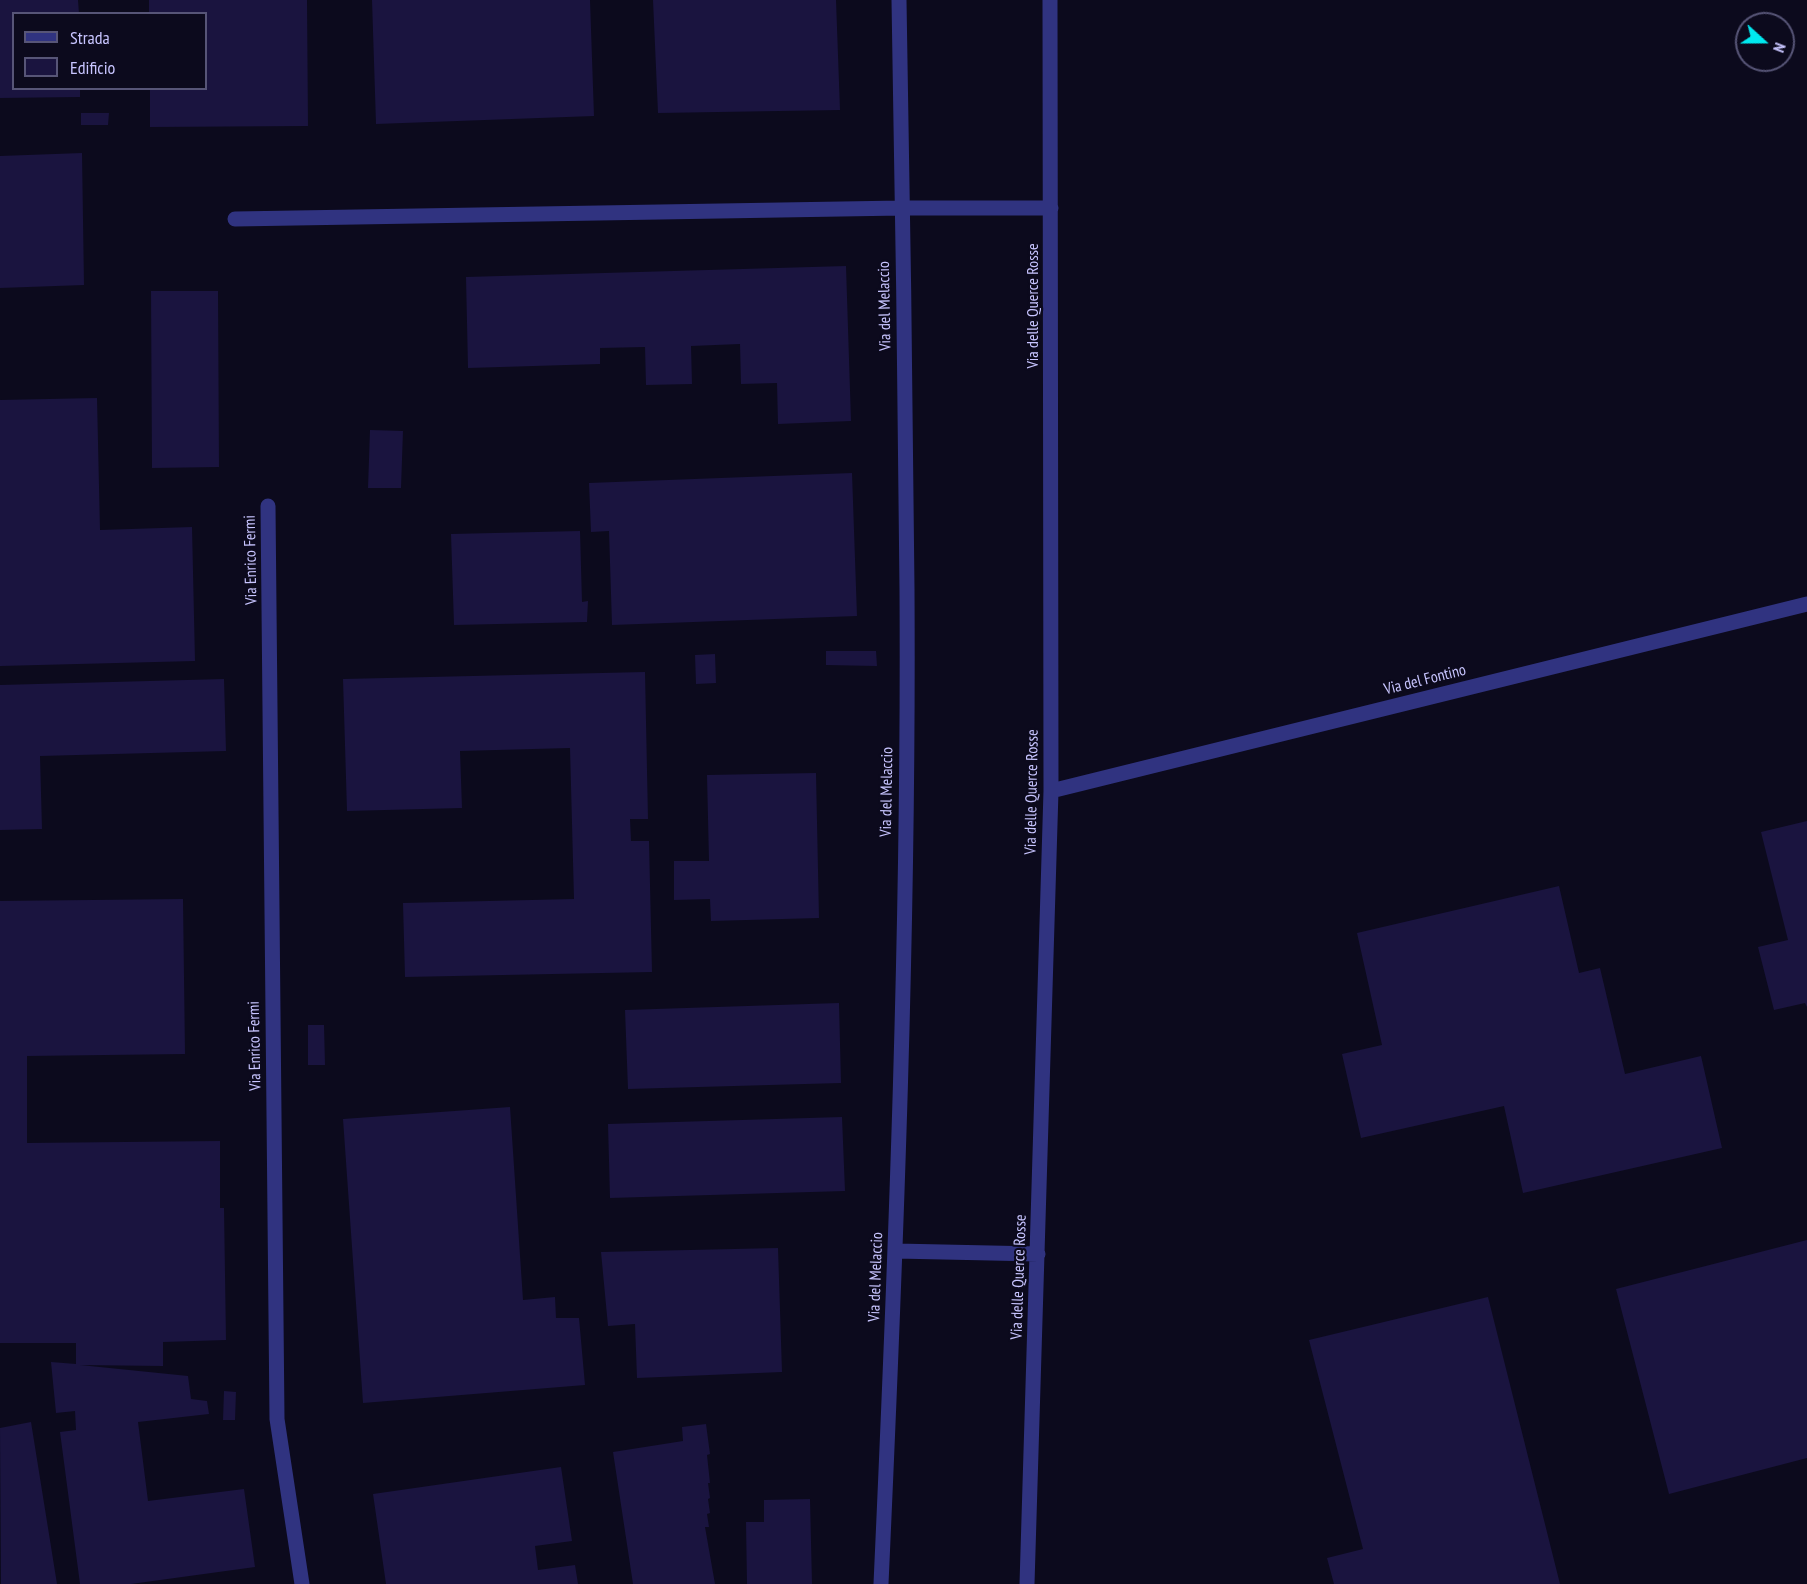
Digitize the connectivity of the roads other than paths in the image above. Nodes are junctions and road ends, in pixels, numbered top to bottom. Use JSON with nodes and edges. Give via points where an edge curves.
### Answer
{"nodes":[{"id":1,"x":898,"y":0,"type":"edge"},
{"id":2,"x":1050,"y":0,"type":"edge"},
{"id":3,"x":902,"y":208,"type":"junction"},
{"id":4,"x":1051,"y":208,"type":"junction"},
{"id":5,"x":235,"y":219,"type":"dead end"},
{"id":6,"x":268,"y":506,"type":"dead end"},
{"id":7,"x":1807,"y":604,"type":"edge"},
{"id":8,"x":1052,"y":791,"type":"junction"},
{"id":9,"x":896,"y":1251,"type":"junction"},
{"id":10,"x":1038,"y":1254,"type":"junction"},
{"id":11,"x":302,"y":1584,"type":"edge"},
{"id":12,"x":881,"y":1584,"type":"edge"},
{"id":13,"x":1027,"y":1584,"type":"edge"}],
"edges":[{"from":1,"to":3,"type":"street","name":"Via del Melaccio"},
{"from":2,"to":4,"type":"street","name":"Via delle Querce Rosse"},
{"from":3,"to":4,"type":"street"},
{"from":3,"to":5,"type":"street"},
{"from":3,"to":9,"type":"street","name":"Via del Melaccio","via":[[907,591]]},
{"from":4,"to":8,"type":"street","name":"Via delle Querce Rosse"},
{"from":6,"to":11,"type":"street","name":"Via Enrico Fermi","via":[[277,1419]]},
{"from":7,"to":8,"type":"street","name":"Via del Fontino"},
{"from":8,"to":10,"type":"street","name":"Via delle Querce Rosse"},
{"from":9,"to":10,"type":"street"},
{"from":9,"to":12,"type":"street","name":"Via del Melaccio"},
{"from":10,"to":13,"type":"street","name":"Via delle Querce Rosse"}]}
